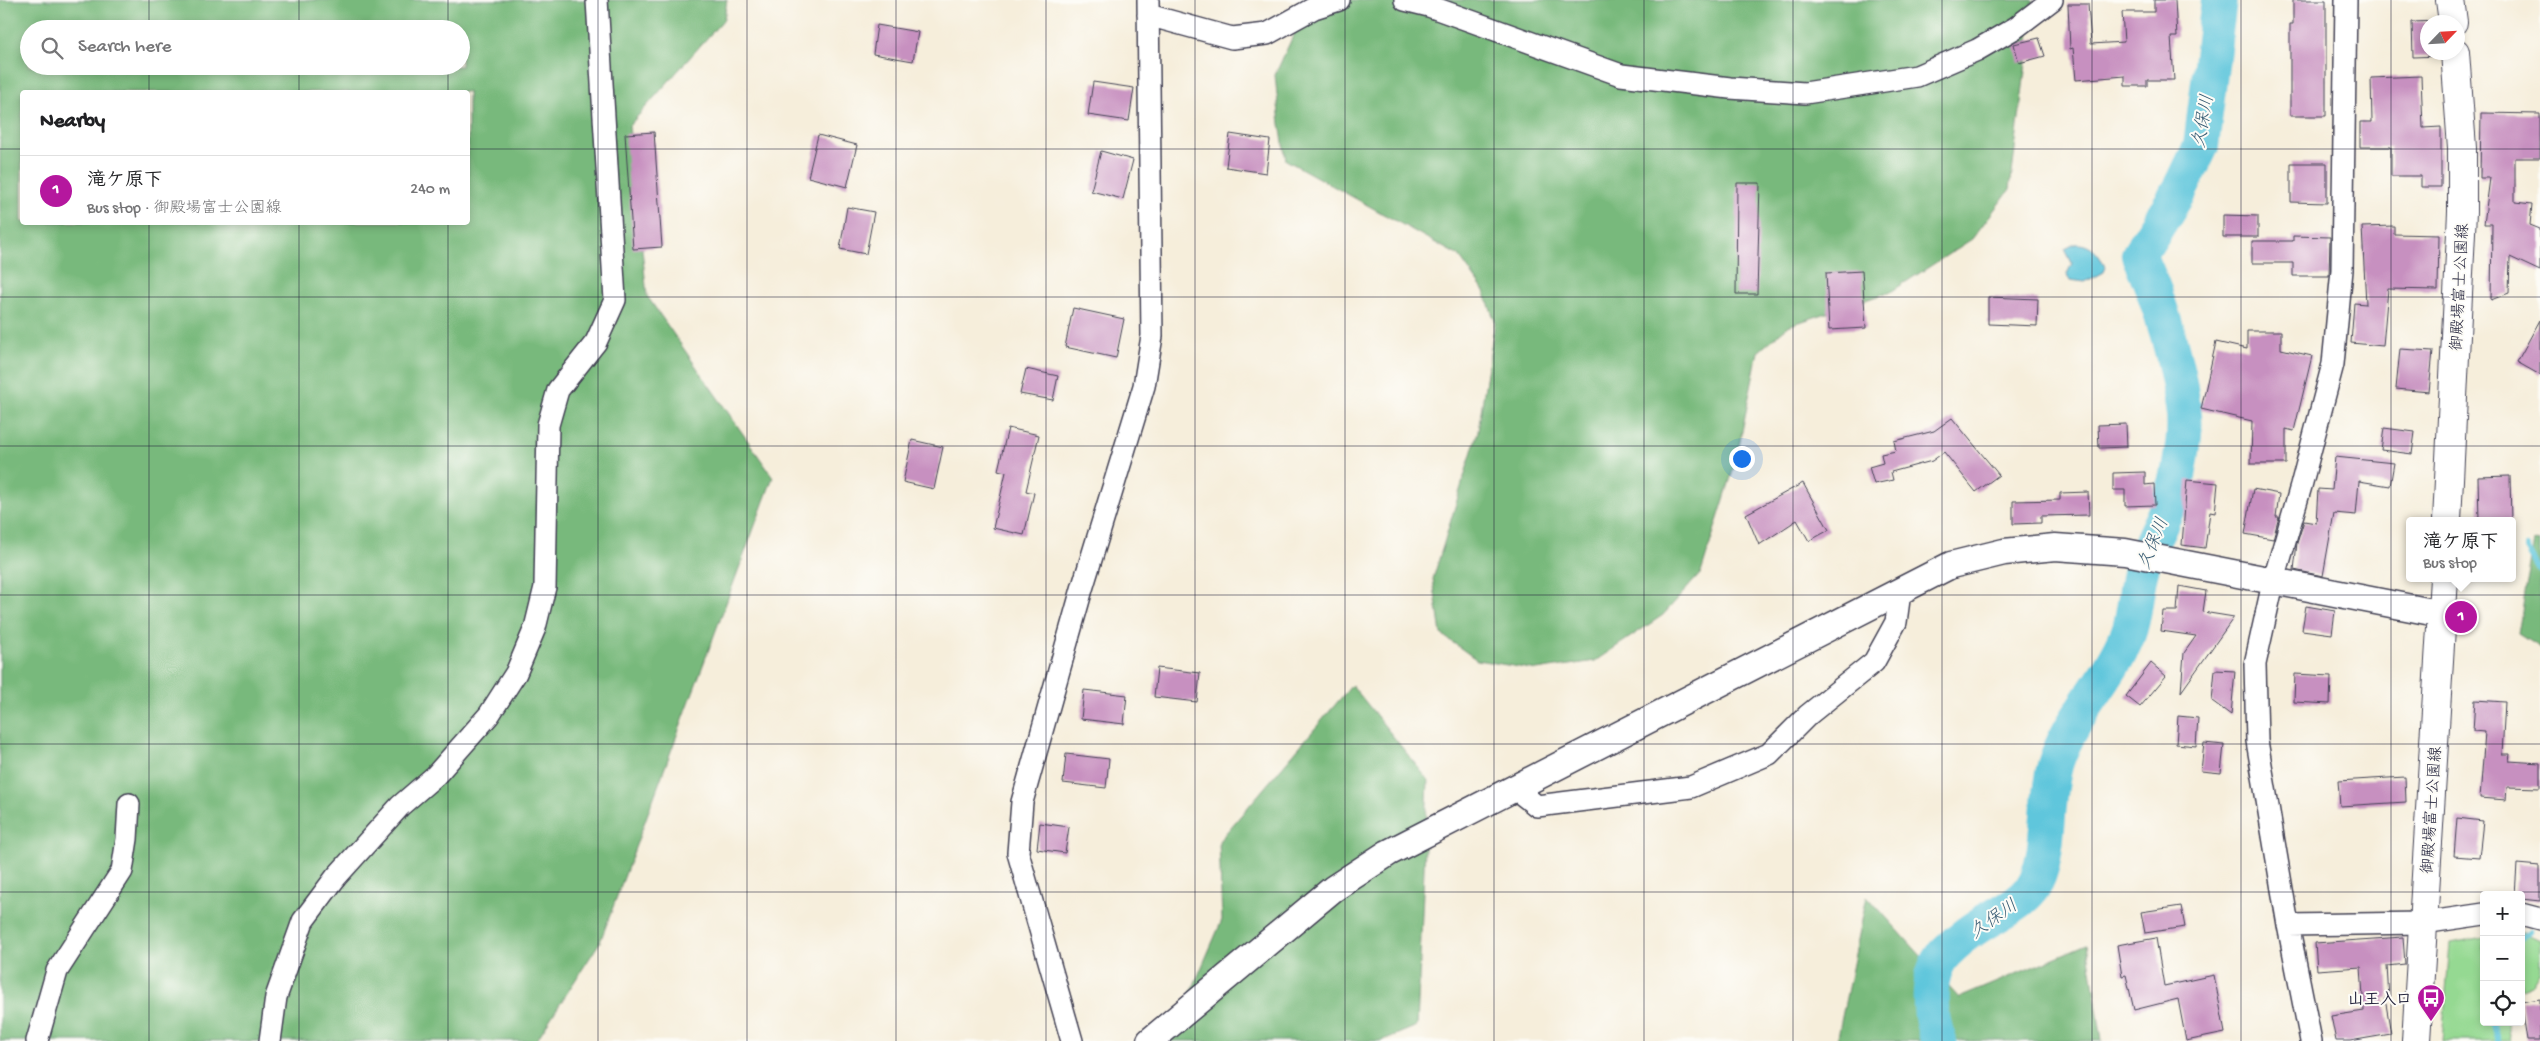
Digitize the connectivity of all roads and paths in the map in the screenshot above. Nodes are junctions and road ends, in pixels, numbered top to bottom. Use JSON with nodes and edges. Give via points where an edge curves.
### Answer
{"nodes":[{"id":1,"x":1339,"y":0,"type":"edge"},
{"id":2,"x":1405,"y":0,"type":"edge"},
{"id":3,"x":2052,"y":0,"type":"edge"},
{"id":4,"x":2346,"y":0,"type":"edge"},
{"id":5,"x":2450,"y":0,"type":"edge"},
{"id":6,"x":602,"y":2,"type":"edge"},
{"id":7,"x":1148,"y":7,"type":"edge"},
{"id":8,"x":2452,"y":15,"type":"edge"},
{"id":9,"x":2456,"y":60,"type":"edge"},
{"id":10,"x":2447,"y":517,"type":"edge"},
{"id":11,"x":2444,"y":582,"type":"edge"},
{"id":12,"x":2273,"y":583,"type":"junction"},
{"id":13,"x":1900,"y":592,"type":"junction"},
{"id":14,"x":2442,"y":614,"type":"junction"},
{"id":15,"x":1514,"y":788,"type":"junction"},
{"id":16,"x":129,"y":804,"type":"dead end"},
{"id":17,"x":2480,"y":915,"type":"edge"},
{"id":18,"x":2525,"y":915,"type":"edge"},
{"id":19,"x":2540,"y":919,"type":"edge"},
{"id":20,"x":2423,"y":923,"type":"junction"},
{"id":21,"x":2288,"y":926,"type":"junction"},
{"id":22,"x":36,"y":1041,"type":"edge"},
{"id":23,"x":270,"y":1041,"type":"edge"},
{"id":24,"x":1072,"y":1041,"type":"edge"},
{"id":25,"x":1150,"y":1041,"type":"edge"},
{"id":26,"x":2311,"y":1041,"type":"edge"},
{"id":27,"x":2416,"y":1041,"type":"edge"}],
"edges":[{"from":1,"to":7,"type":"street","via":[[1314,8],[1267,34],[1232,38]]},
{"from":2,"to":3,"type":"street","via":[[1621,75],[1805,93],[1916,76],[1977,50],[2016,28]]},
{"from":4,"to":12,"type":"street","via":[[2342,270],[2333,364]]},
{"from":5,"to":8,"type":"main road"},
{"from":6,"to":23,"type":"street","via":[[616,300],[596,342],[558,390],[548,425],[545,587],[535,628],[516,673],[488,715],[436,775],[400,806],[336,877],[303,921],[276,997]]},
{"from":7,"to":24,"type":"street","via":[[1152,336],[1144,386],[1022,802],[1018,853]]},
{"from":9,"to":10,"type":"main road","name":"御殿場富士公園線","via":[[2462,148],[2462,212]]},
{"from":11,"to":14,"type":"main road","name":"御殿場富士公園線"},
{"from":12,"to":13,"type":"street","via":[[2125,552],[2055,547],[2004,552],[1951,565]]},
{"from":12,"to":14,"type":"street"},
{"from":12,"to":21,"type":"street","via":[[2255,664],[2257,741]]},
{"from":13,"to":15,"type":"street"},
{"from":13,"to":15,"type":"street","via":[[1896,622],[1874,662],[1808,715],[1769,754],[1692,788],[1537,806]]},
{"from":14,"to":20,"type":"main road","name":"御殿場富士公園線"},
{"from":15,"to":25,"type":"street","via":[[1388,853],[1333,889]]},
{"from":16,"to":22,"type":"street","via":[[122,871],[57,971]]},
{"from":17,"to":20,"type":"street"},
{"from":18,"to":19,"type":"street"},
{"from":20,"to":21,"type":"street"},
{"from":20,"to":27,"type":"main road","name":"御殿場富士公園線"},
{"from":21,"to":26,"type":"street"}]}
